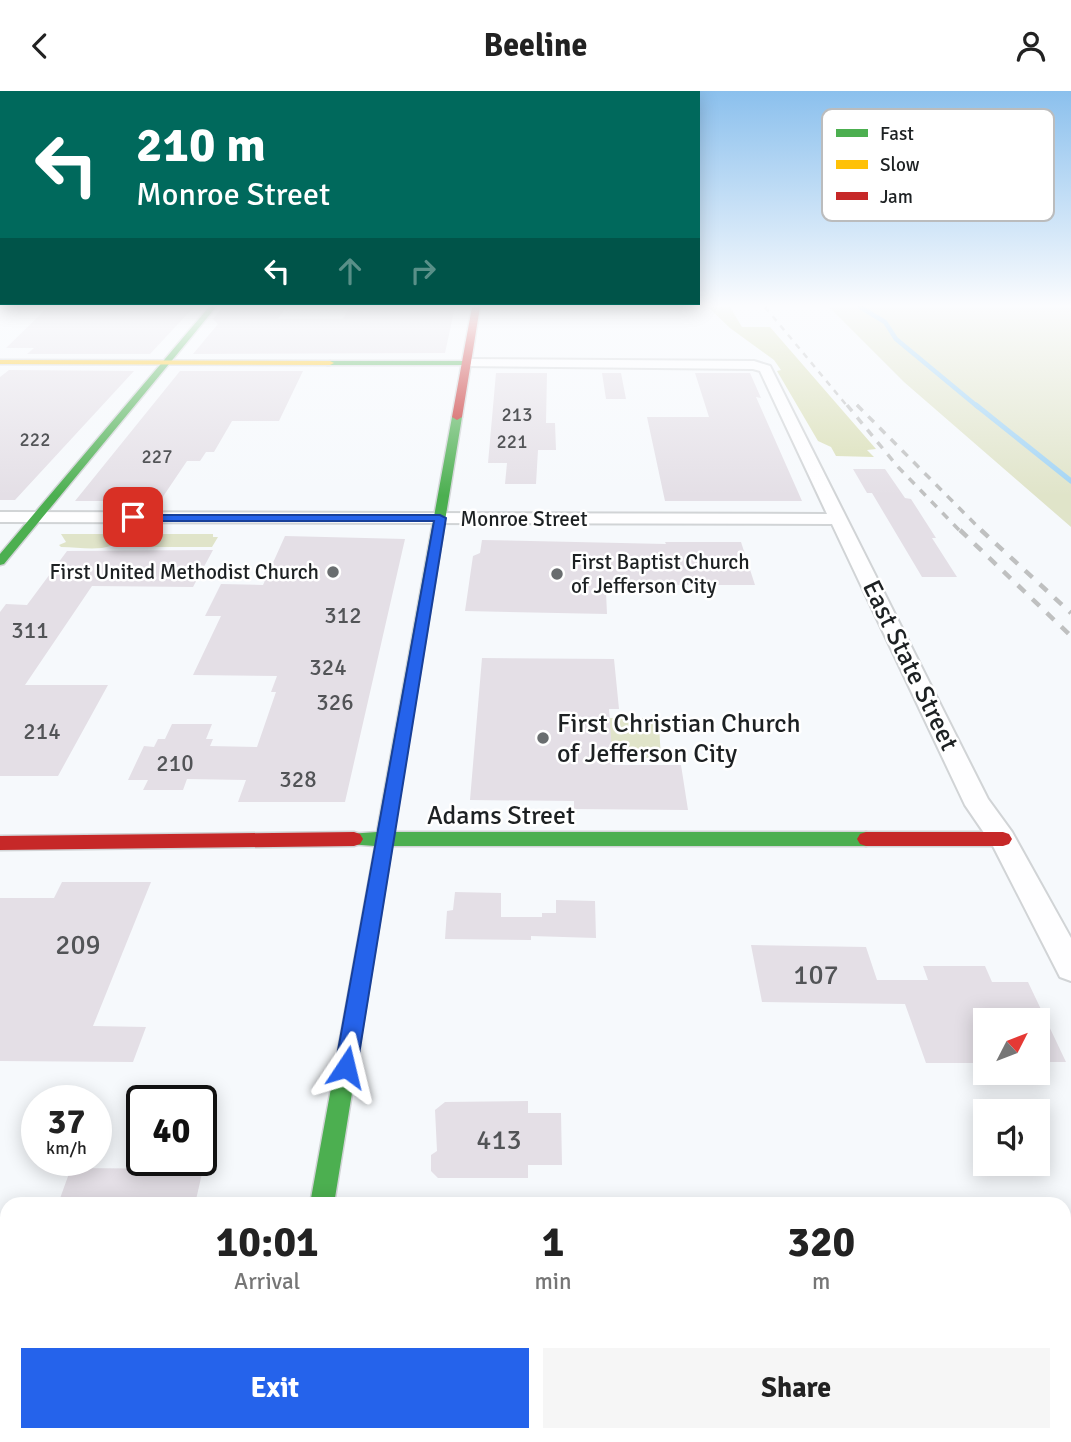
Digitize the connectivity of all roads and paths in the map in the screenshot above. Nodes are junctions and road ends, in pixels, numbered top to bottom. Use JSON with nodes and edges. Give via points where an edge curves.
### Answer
{"nodes":[{"id":1,"x":161,"y":370,"type":"edge"},
{"id":2,"x":466,"y":370,"type":"edge"},
{"id":3,"x":767,"y":370,"type":"edge"},
{"id":4,"x":0,"y":517,"type":"edge"},
{"id":5,"x":39,"y":517,"type":"junction"},
{"id":6,"x":440,"y":518,"type":"junction"},
{"id":7,"x":838,"y":519,"type":"junction"},
{"id":8,"x":0,"y":561,"type":"edge"},
{"id":9,"x":386,"y":839,"type":"junction"},
{"id":10,"x":1003,"y":839,"type":"junction"},
{"id":11,"x":0,"y":843,"type":"edge"},
{"id":12,"x":1071,"y":967,"type":"edge"},
{"id":13,"x":323,"y":1197,"type":"edge"}],
"edges":[{"from":1,"to":5,"type":"street"},
{"from":2,"to":6,"type":"street"},
{"from":3,"to":7,"type":"street","name":"East State Street"},
{"from":4,"to":5,"type":"street","name":"Monroe Street"},
{"from":5,"to":6,"type":"street","name":"Monroe Street"},
{"from":5,"to":8,"type":"street"},
{"from":6,"to":7,"type":"street","name":"Monroe Street"},
{"from":6,"to":9,"type":"street"},
{"from":7,"to":10,"type":"street","name":"East State Street","via":[[978,806]]},
{"from":9,"to":10,"type":"street","name":"Adams Street"},
{"from":9,"to":11,"type":"street","name":"Adams Street"},
{"from":9,"to":13,"type":"street"},
{"from":10,"to":12,"type":"street","name":"East State Street"}]}
